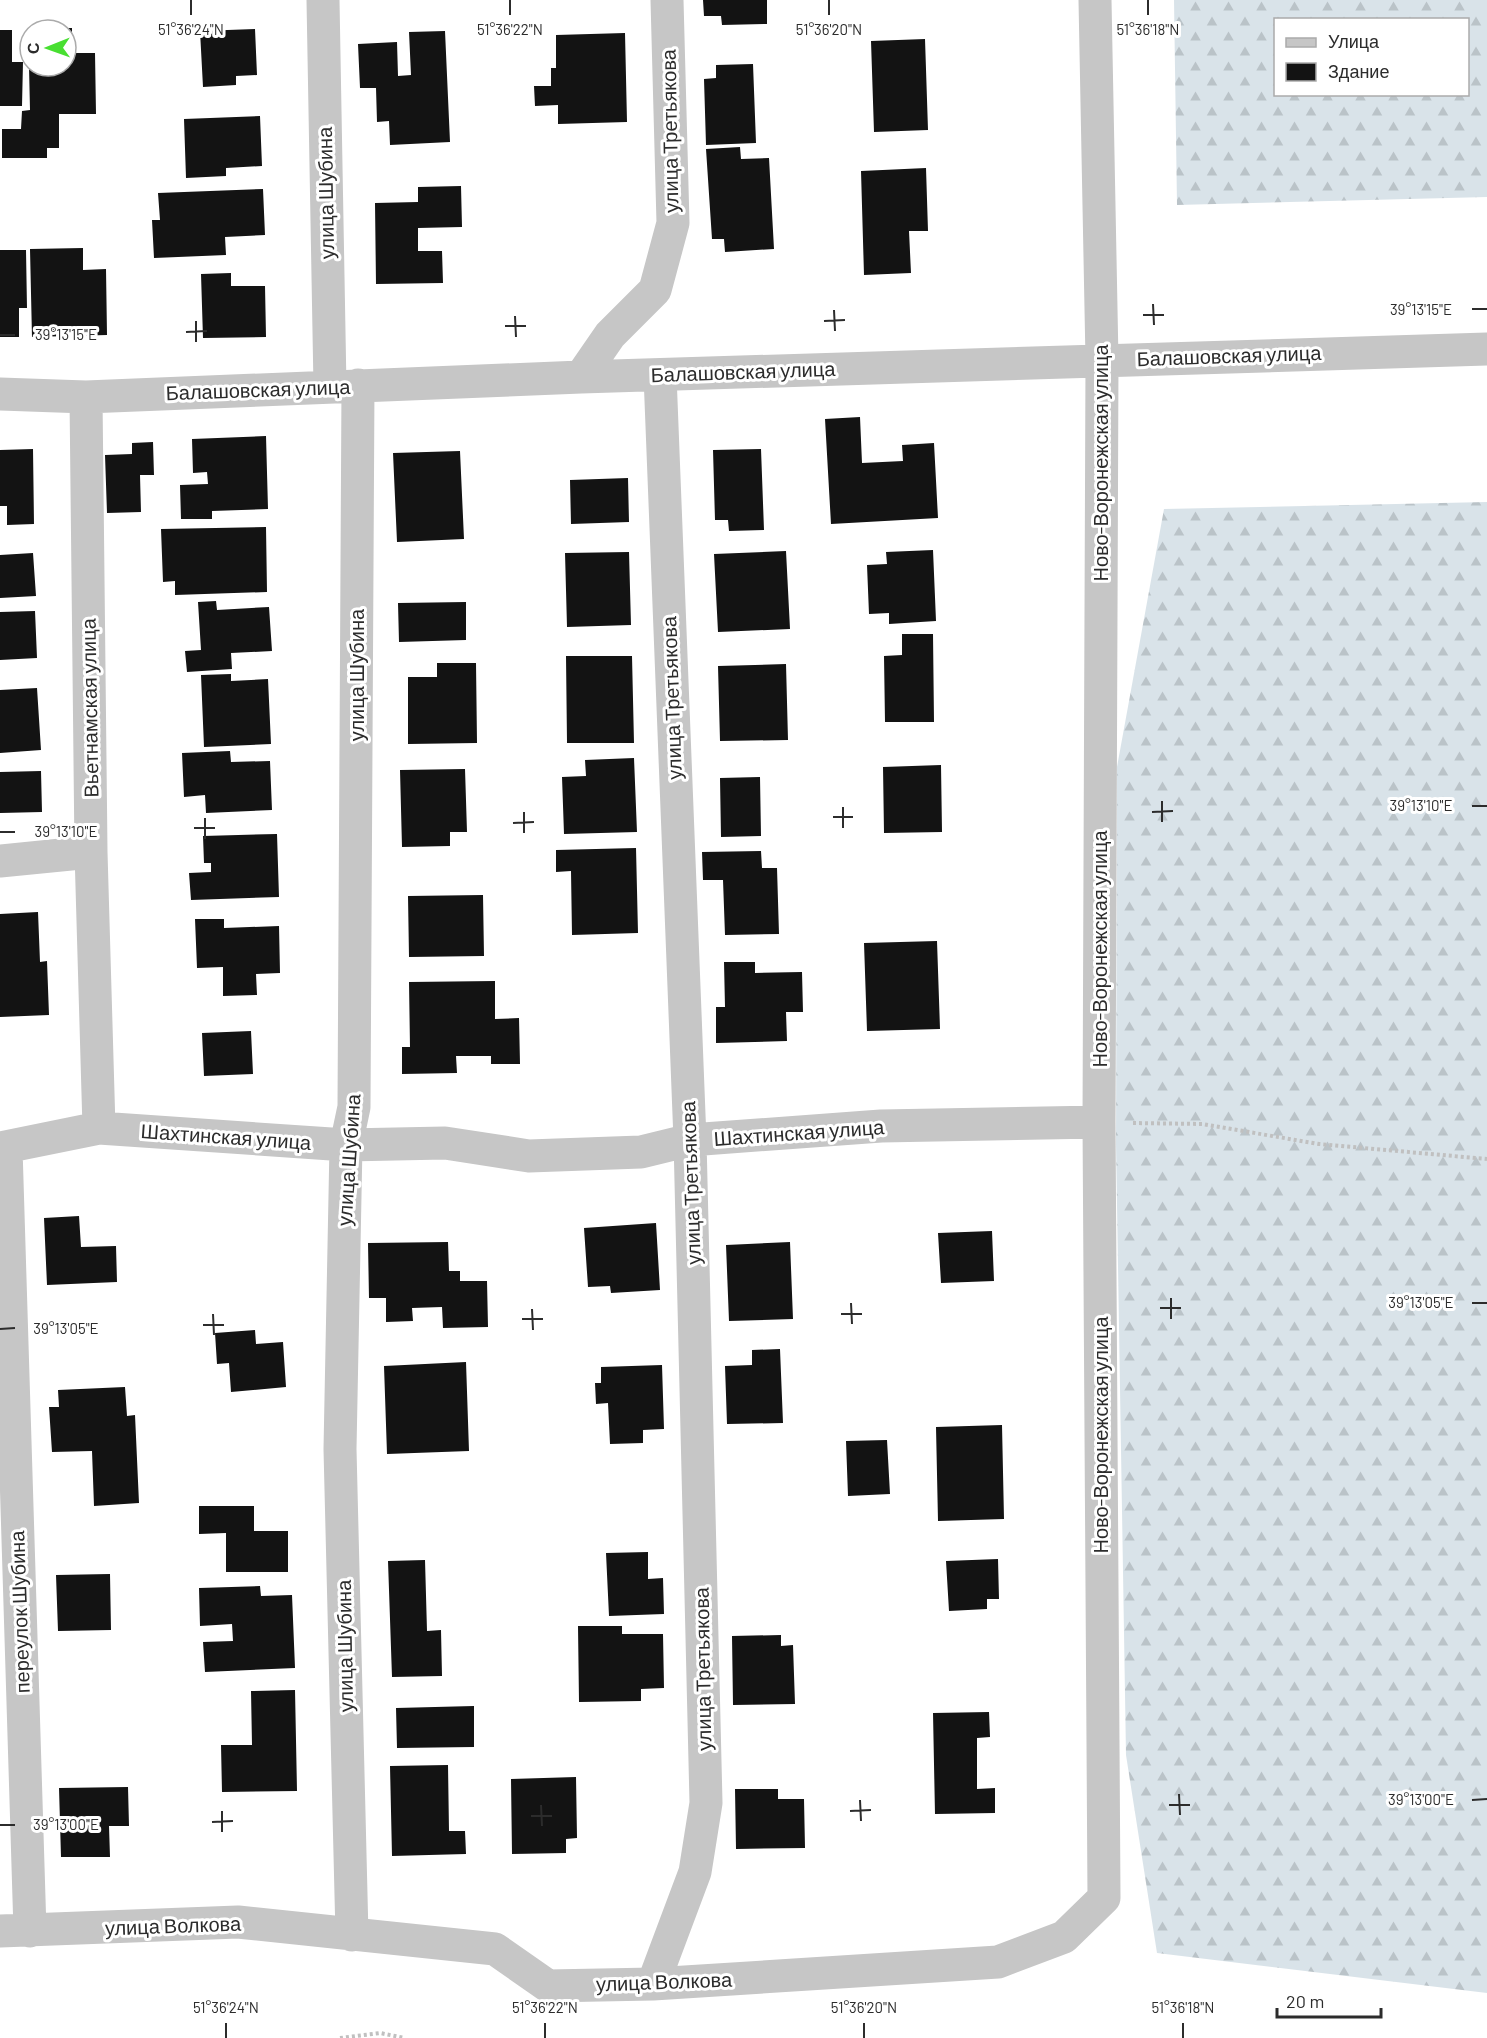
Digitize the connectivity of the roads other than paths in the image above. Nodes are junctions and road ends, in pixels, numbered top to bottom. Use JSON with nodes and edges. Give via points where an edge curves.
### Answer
{"nodes":[{"id":1,"x":322,"y":0,"type":"edge"},
{"id":2,"x":667,"y":0,"type":"edge"},
{"id":3,"x":1095,"y":0,"type":"edge"},
{"id":4,"x":1487,"y":349,"type":"edge"},
{"id":5,"x":1102,"y":360,"type":"junction"},
{"id":6,"x":660,"y":375,"type":"junction"},
{"id":7,"x":581,"y":377,"type":"junction"},
{"id":8,"x":344,"y":386,"type":"junction"},
{"id":9,"x":0,"y":394,"type":"edge"},
{"id":10,"x":86,"y":397,"type":"junction"},
{"id":11,"x":92,"y":852,"type":"junction"},
{"id":12,"x":0,"y":861,"type":"edge"},
{"id":13,"x":1099,"y":1122,"type":"junction"},
{"id":14,"x":99,"y":1128,"type":"junction"},
{"id":15,"x":690,"y":1140,"type":"junction"},
{"id":16,"x":346,"y":1145,"type":"junction"},
{"id":17,"x":3,"y":1148,"type":"edge"},
{"id":18,"x":10,"y":1587,"type":"edge"},
{"id":19,"x":1104,"y":1898,"type":"joint"},
{"id":20,"x":15,"y":1931,"type":"edge"},
{"id":21,"x":352,"y":1935,"type":"junction"},
{"id":22,"x":653,"y":1984,"type":"junction"}],
"edges":[{"from":1,"to":8,"type":"street","name":"улица Шубина"},
{"from":2,"to":7,"type":"street","name":"улица Третьякова","via":[[673,223],[655,290],[610,334]]},
{"from":3,"to":5,"type":"street","name":"Ново-Воронежская улица"},
{"from":4,"to":5,"type":"street","name":"Балашовская улица"},
{"from":5,"to":6,"type":"street","name":"Балашовская улица"},
{"from":5,"to":13,"type":"street","name":"Ново-Воронежская улица"},
{"from":6,"to":7,"type":"street","name":"Балашовская улица"},
{"from":6,"to":15,"type":"street","name":"улица Третьякова"},
{"from":7,"to":8,"type":"street","name":"Балашовская улица"},
{"from":8,"to":10,"type":"street","name":"Балашовская улица"},
{"from":8,"to":16,"type":"street","name":"улица Шубина","via":[[354,1107]]},
{"from":9,"to":10,"type":"street","name":"Балашовская улица"},
{"from":10,"to":11,"type":"street","name":"Вьетнамская улица"},
{"from":11,"to":12,"type":"street"},
{"from":11,"to":14,"type":"street","name":"Вьетнамская улица"},
{"from":13,"to":15,"type":"street","name":"Шахтинская улица","via":[[881,1126]]},
{"from":13,"to":19,"type":"street","name":"Ново-Воронежская улица"},
{"from":14,"to":16,"type":"street","name":"Шахтинская улица"},
{"from":14,"to":17,"type":"street","name":"Шахтинская улица"},
{"from":15,"to":16,"type":"street","name":"Шахтинская улица","via":[[641,1152],[529,1156],[445,1143]]},
{"from":15,"to":22,"type":"street","name":"улица Третьякова","via":[[706,1803],[695,1872]]},
{"from":16,"to":21,"type":"street","name":"улица Шубина","via":[[340,1449]]},
{"from":17,"to":18,"type":"street","name":"переулок Шубина"},
{"from":18,"to":20,"type":"street","name":"переулок Шубина"},
{"from":19,"to":22,"type":"street","name":"улица Волкова","via":[[1065,1937],[998,1962]]},
{"from":20,"to":21,"type":"street","name":"улица Волкова","via":[[238,1922]]},
{"from":21,"to":22,"type":"street","name":"улица Волкова","via":[[495,1949],[548,1986]]}]}
